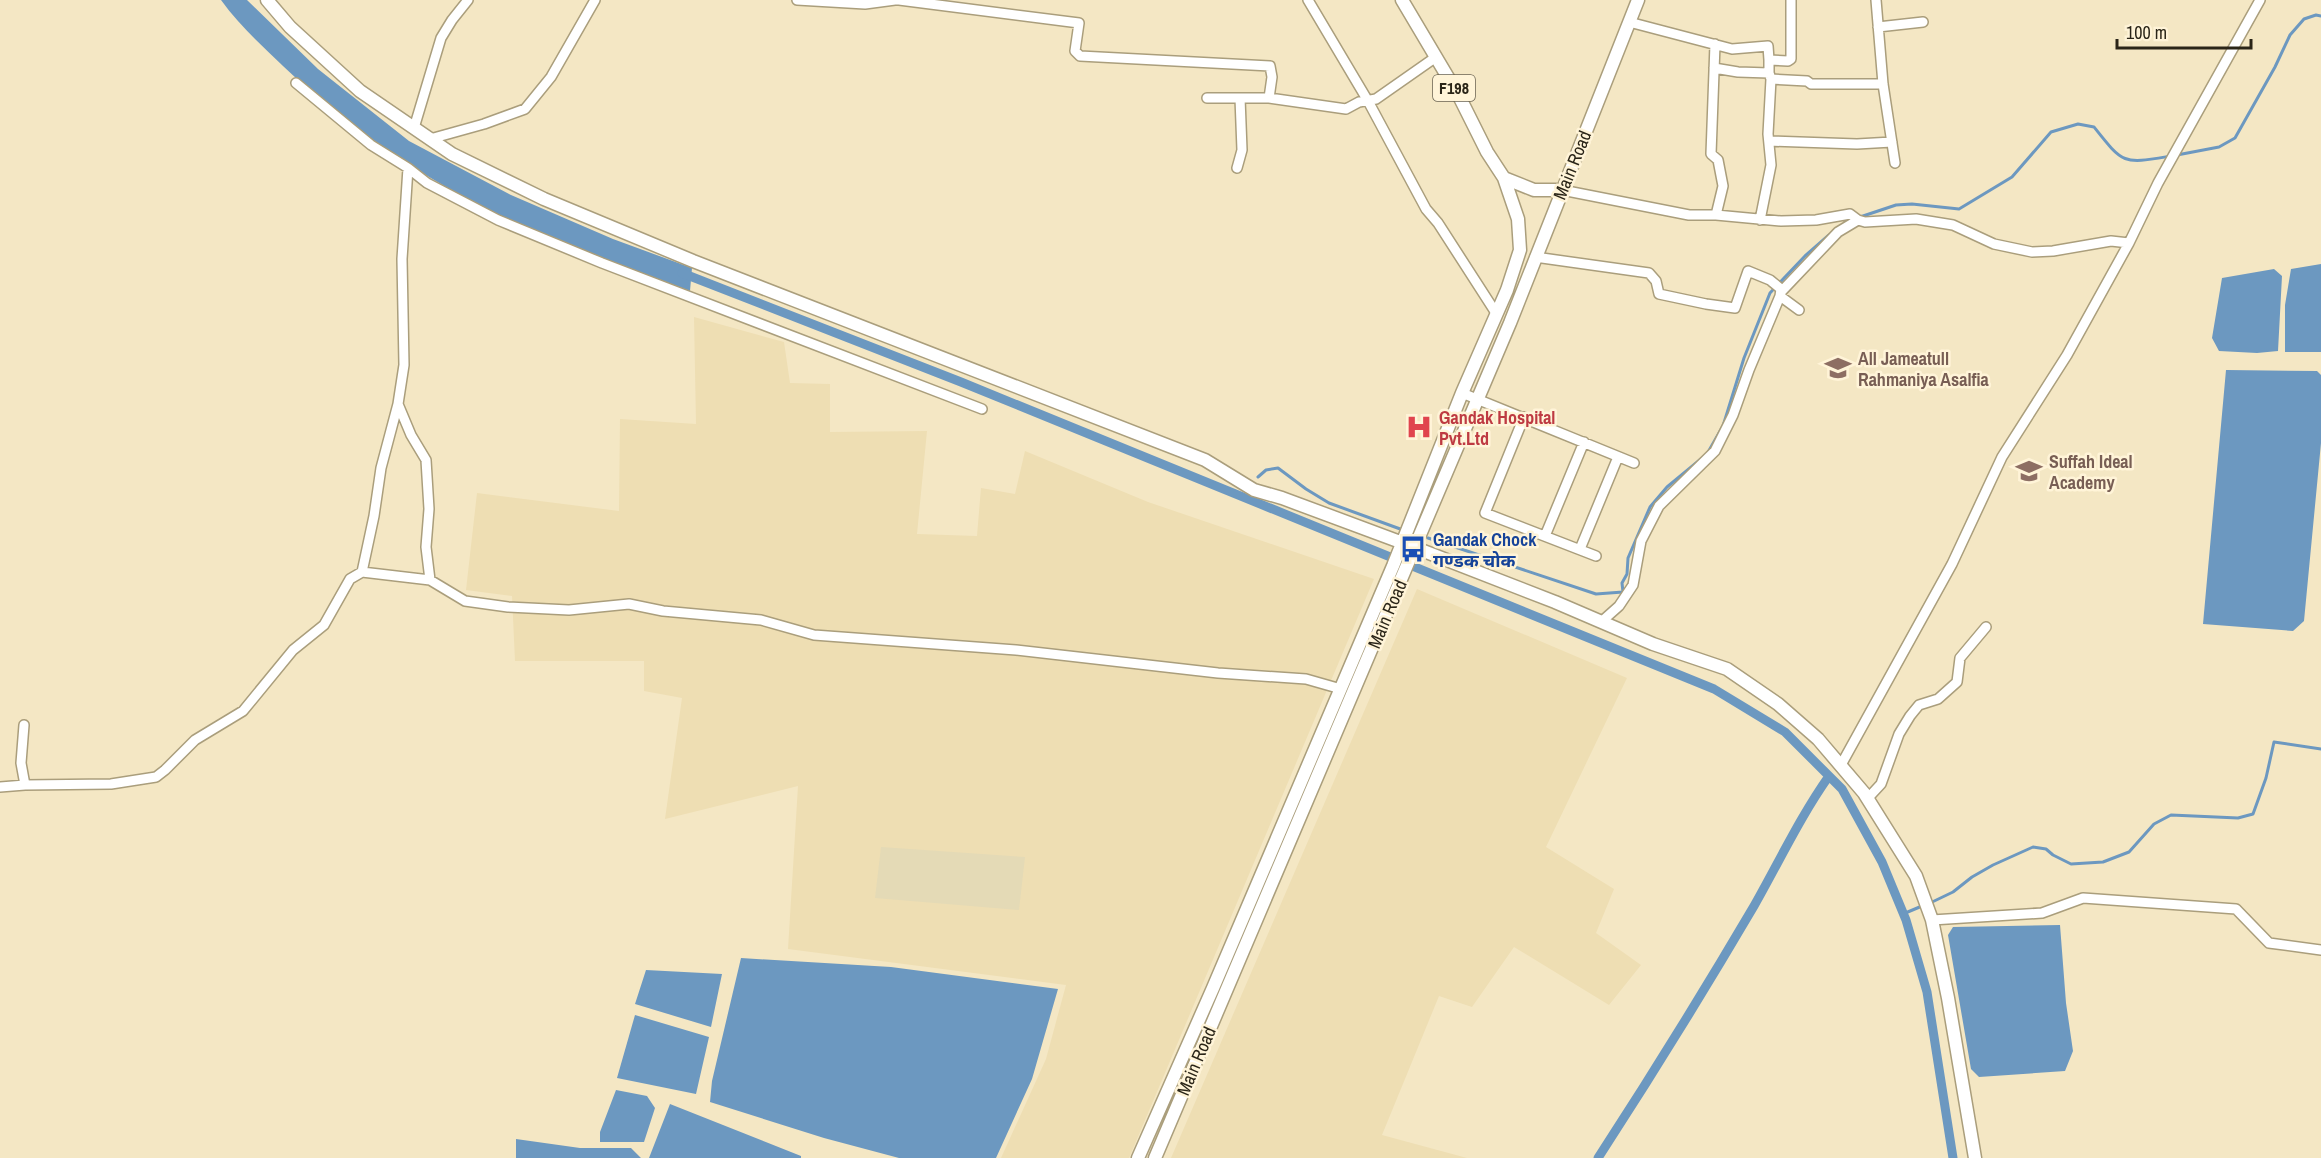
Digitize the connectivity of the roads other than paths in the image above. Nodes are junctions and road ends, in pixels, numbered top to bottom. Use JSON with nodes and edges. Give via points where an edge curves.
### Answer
{"nodes":[{"id":1,"x":267,"y":0,"type":"edge"},
{"id":2,"x":468,"y":0,"type":"edge"},
{"id":3,"x":596,"y":0,"type":"edge"},
{"id":4,"x":797,"y":0,"type":"edge"},
{"id":5,"x":897,"y":0,"type":"edge"},
{"id":6,"x":1308,"y":0,"type":"edge"},
{"id":7,"x":1402,"y":0,"type":"edge"},
{"id":8,"x":1638,"y":0,"type":"edge"},
{"id":9,"x":1791,"y":0,"type":"edge"},
{"id":10,"x":1876,"y":0,"type":"edge"},
{"id":11,"x":2260,"y":0,"type":"edge"},
{"id":12,"x":1629,"y":21,"type":"junction"},
{"id":13,"x":1923,"y":22,"type":"dead end"},
{"id":14,"x":1878,"y":27,"type":"junction"},
{"id":15,"x":1715,"y":44,"type":"junction"},
{"id":16,"x":1436,"y":57,"type":"junction"},
{"id":17,"x":1769,"y":60,"type":"junction"},
{"id":18,"x":1714,"y":68,"type":"junction"},
{"id":19,"x":1770,"y":76,"type":"junction"},
{"id":20,"x":296,"y":83,"type":"dead end"},
{"id":21,"x":1883,"y":84,"type":"junction"},
{"id":22,"x":1207,"y":98,"type":"dead end"},
{"id":23,"x":1240,"y":98,"type":"junction"},
{"id":24,"x":1269,"y":98,"type":"junction"},
{"id":25,"x":1368,"y":101,"type":"junction"},
{"id":26,"x":414,"y":128,"type":"junction"},
{"id":27,"x":430,"y":139,"type":"junction"},
{"id":28,"x":1769,"y":141,"type":"junction"},
{"id":29,"x":1892,"y":142,"type":"junction"},
{"id":30,"x":1894,"y":163,"type":"dead end"},
{"id":31,"x":408,"y":168,"type":"junction"},
{"id":32,"x":1236,"y":168,"type":"dead end"},
{"id":33,"x":1504,"y":178,"type":"junction"},
{"id":34,"x":1562,"y":190,"type":"junction"},
{"id":35,"x":1716,"y":214,"type":"junction"},
{"id":36,"x":1854,"y":217,"type":"junction"},
{"id":37,"x":1760,"y":220,"type":"junction"},
{"id":38,"x":2129,"y":243,"type":"junction"},
{"id":39,"x":1535,"y":257,"type":"junction"},
{"id":40,"x":1780,"y":292,"type":"junction"},
{"id":41,"x":1800,"y":310,"type":"dead end"},
{"id":42,"x":1496,"y":313,"type":"junction"},
{"id":43,"x":1462,"y":393,"type":"junction"},
{"id":44,"x":1478,"y":399,"type":"junction"},
{"id":45,"x":398,"y":405,"type":"junction"},
{"id":46,"x":982,"y":409,"type":"dead end"},
{"id":47,"x":1524,"y":417,"type":"junction"},
{"id":48,"x":1584,"y":442,"type":"junction"},
{"id":49,"x":1618,"y":457,"type":"junction"},
{"id":50,"x":1634,"y":463,"type":"dead end"},
{"id":51,"x":1545,"y":536,"type":"junction"},
{"id":52,"x":1407,"y":547,"type":"junction"},
{"id":53,"x":1580,"y":549,"type":"junction"},
{"id":54,"x":1596,"y":556,"type":"dead end"},
{"id":55,"x":1399,"y":569,"type":"junction"},
{"id":56,"x":362,"y":572,"type":"junction"},
{"id":57,"x":430,"y":580,"type":"junction"},
{"id":58,"x":1601,"y":622,"type":"junction"},
{"id":59,"x":1986,"y":627,"type":"dead end"},
{"id":60,"x":1341,"y":688,"type":"junction"},
{"id":61,"x":24,"y":725,"type":"dead end"},
{"id":62,"x":1840,"y":765,"type":"junction"},
{"id":63,"x":25,"y":785,"type":"junction"},
{"id":64,"x":0,"y":787,"type":"edge"},
{"id":65,"x":1868,"y":798,"type":"junction"},
{"id":66,"x":1932,"y":920,"type":"junction"},
{"id":67,"x":2321,"y":950,"type":"edge"},
{"id":68,"x":1138,"y":1158,"type":"edge"},
{"id":69,"x":1155,"y":1158,"type":"edge"},
{"id":70,"x":1975,"y":1158,"type":"edge"}],
"edges":[{"from":1,"to":26,"type":"main road","via":[[290,27],[360,91]]},
{"from":2,"to":26,"type":"street","via":[[441,38]]},
{"from":3,"to":27,"type":"street","via":[[551,77],[525,109]]},
{"from":4,"to":5,"type":"street","via":[[855,4]]},
{"from":5,"to":24,"type":"street","via":[[1079,23],[1075,51],[1080,56],[1270,66]]},
{"from":6,"to":25,"type":"street"},
{"from":7,"to":16,"type":"main road","number":"F198"},
{"from":8,"to":12,"type":"main road","name":"Main Road"},
{"from":9,"to":17,"type":"street","via":[[1791,59]]},
{"from":10,"to":14,"type":"street"},
{"from":11,"to":38,"type":"street"},
{"from":12,"to":15,"type":"street"},
{"from":12,"to":34,"type":"main road","name":"Main Road"},
{"from":13,"to":14,"type":"street"},
{"from":14,"to":21,"type":"street"},
{"from":15,"to":17,"type":"street","via":[[1736,50],[1768,46]]},
{"from":15,"to":18,"type":"street"},
{"from":16,"to":25,"type":"street"},
{"from":16,"to":33,"type":"main road","number":"F198"},
{"from":17,"to":19,"type":"street"},
{"from":18,"to":19,"type":"street"},
{"from":18,"to":35,"type":"street","via":[[1711,154],[1718,160],[1723,186]]},
{"from":19,"to":21,"type":"street","via":[[1811,84]]},
{"from":19,"to":28,"type":"street"},
{"from":20,"to":31,"type":"street","via":[[371,145]]},
{"from":21,"to":29,"type":"street"},
{"from":22,"to":23,"type":"street"},
{"from":23,"to":24,"type":"street"},
{"from":23,"to":32,"type":"street","via":[[1242,150]]},
{"from":24,"to":25,"type":"street","via":[[1346,110]]},
{"from":25,"to":42,"type":"street","via":[[1426,209]]},
{"from":26,"to":27,"type":"main road"},
{"from":27,"to":52,"type":"main road","via":[[452,154],[544,199],[1204,460],[1254,490]]},
{"from":28,"to":29,"type":"street"},
{"from":28,"to":37,"type":"street","via":[[1771,165]]},
{"from":29,"to":30,"type":"street"},
{"from":31,"to":45,"type":"street","via":[[402,259],[404,364]]},
{"from":31,"to":46,"type":"street","via":[[427,183],[498,220]]},
{"from":33,"to":34,"type":"main road","via":[[1534,190]]},
{"from":33,"to":42,"type":"main road","name":"Main Road","number":"F198","via":[[1521,235],[1520,250]]},
{"from":34,"to":35,"type":"street","via":[[1689,215]]},
{"from":34,"to":39,"type":"main road","name":"Main Road"},
{"from":35,"to":37,"type":"street"},
{"from":36,"to":37,"type":"street"},
{"from":36,"to":38,"type":"street","via":[[1864,222],[1916,219],[1953,225],[1994,244],[2032,252],[2111,241]]},
{"from":36,"to":40,"type":"street"},
{"from":38,"to":62,"type":"street","via":[[2067,355],[2002,457],[1952,564]]},
{"from":39,"to":40,"type":"street","via":[[1649,273],[1659,294],[1706,304],[1735,308],[1748,271],[1770,280]]},
{"from":39,"to":44,"type":"main road","name":"Main Road"},
{"from":40,"to":41,"type":"street"},
{"from":40,"to":58,"type":"street","via":[[1733,416],[1715,451],[1659,506],[1641,541],[1633,585],[1619,606]]},
{"from":42,"to":43,"type":"main road","name":"Main Road"},
{"from":43,"to":44,"type":"street"},
{"from":43,"to":52,"type":"main road","name":"Main Road"},
{"from":44,"to":47,"type":"street"},
{"from":44,"to":52,"type":"main road","name":"Main Road"},
{"from":45,"to":56,"type":"street","via":[[381,468]]},
{"from":45,"to":57,"type":"street","via":[[426,460]]},
{"from":47,"to":48,"type":"street"},
{"from":47,"to":51,"type":"street","via":[[1485,513]]},
{"from":48,"to":49,"type":"street"},
{"from":48,"to":51,"type":"street"},
{"from":49,"to":50,"type":"street"},
{"from":49,"to":53,"type":"street"},
{"from":51,"to":53,"type":"street"},
{"from":52,"to":55,"type":"main road","name":"Main Road"},
{"from":52,"to":58,"type":"main road"},
{"from":53,"to":54,"type":"street"},
{"from":55,"to":60,"type":"main road","name":"Main Road"},
{"from":55,"to":69,"type":"main road","name":"Main Road"},
{"from":56,"to":57,"type":"street"},
{"from":56,"to":63,"type":"street","via":[[350,579],[324,625],[293,650],[243,711],[195,740],[156,777],[111,784]]},
{"from":57,"to":60,"type":"street","via":[[465,601],[508,607],[569,610],[629,604],[760,620],[814,635],[1306,679]]},
{"from":58,"to":62,"type":"main road","via":[[1726,669],[1778,704],[1818,739]]},
{"from":59,"to":65,"type":"street","via":[[1960,658],[1957,682],[1938,699],[1919,705],[1910,716],[1899,734],[1881,784]]},
{"from":60,"to":68,"type":"main road","name":"Main Road"},
{"from":61,"to":63,"type":"street","via":[[21,763]]},
{"from":62,"to":65,"type":"main road"},
{"from":63,"to":64,"type":"street"},
{"from":65,"to":66,"type":"main road","via":[[1916,876]]},
{"from":66,"to":67,"type":"street","via":[[2042,913],[2083,898],[2110,898],[2236,909],[2269,943]]},
{"from":66,"to":70,"type":"main road"}]}
